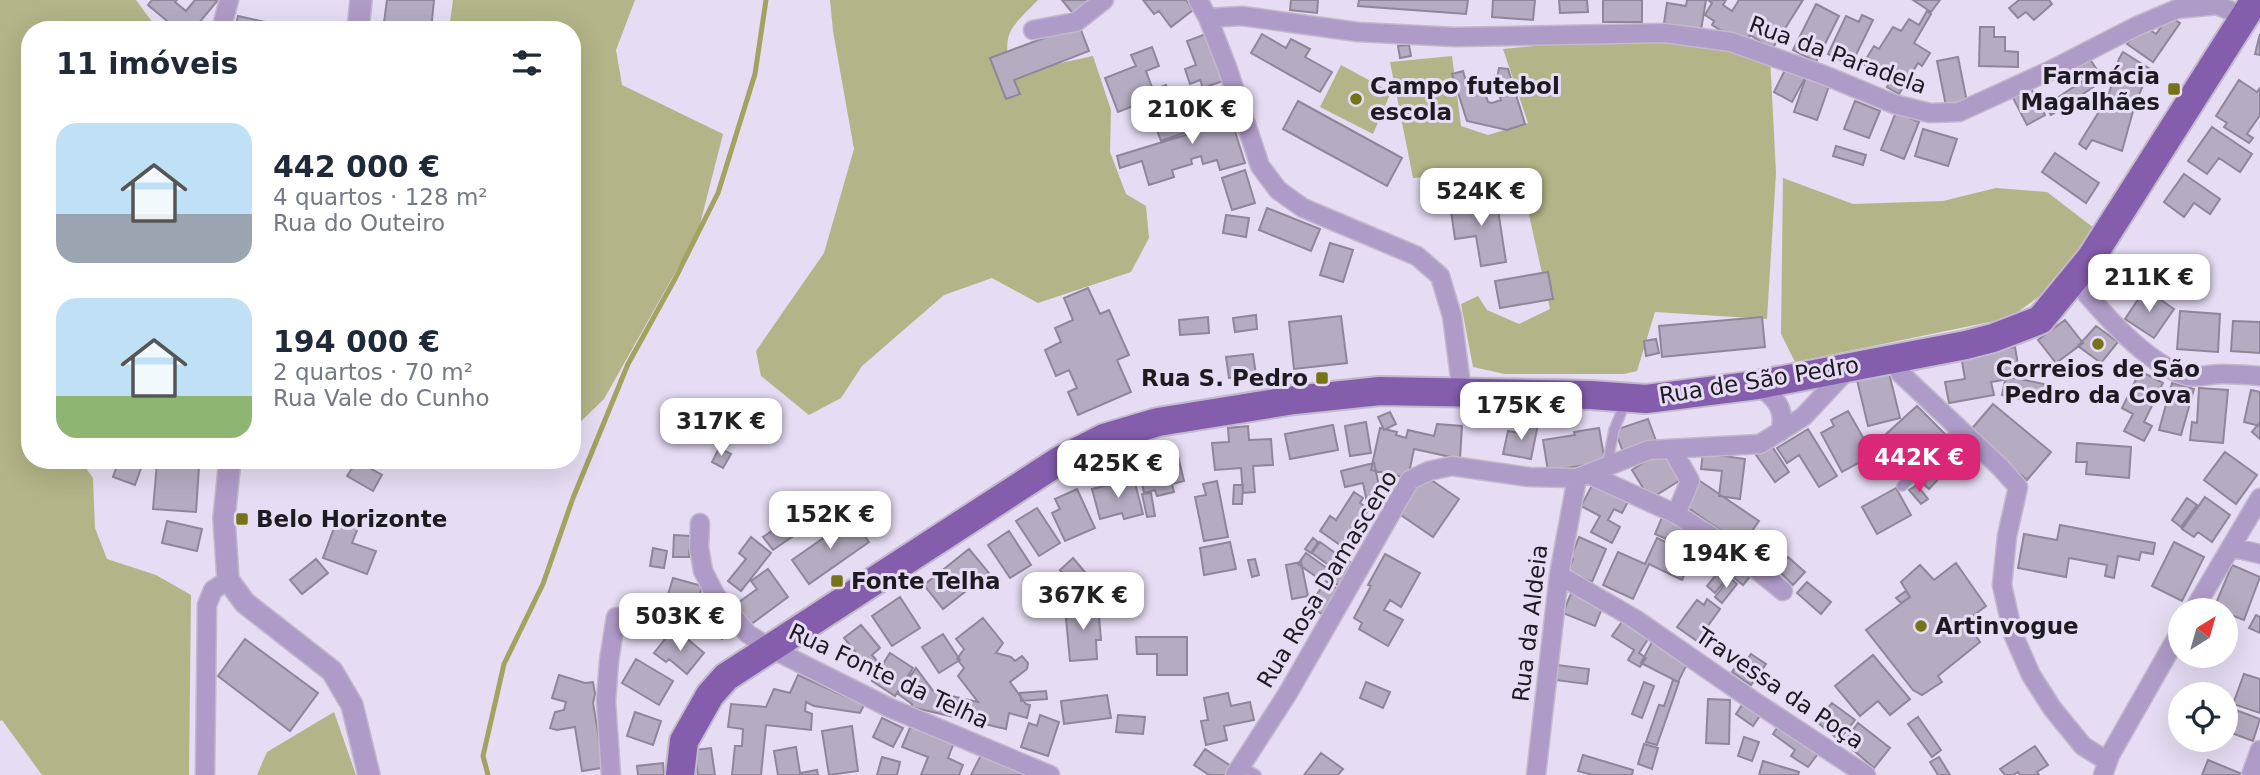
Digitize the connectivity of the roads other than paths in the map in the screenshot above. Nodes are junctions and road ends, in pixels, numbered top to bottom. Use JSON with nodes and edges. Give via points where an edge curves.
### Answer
{"nodes":[{"id":1,"x":229,"y":0,"type":"edge"},
{"id":2,"x":360,"y":0,"type":"edge"},
{"id":3,"x":1104,"y":0,"type":"edge"},
{"id":4,"x":1198,"y":0,"type":"edge"},
{"id":5,"x":2250,"y":8,"type":"edge"},
{"id":6,"x":1208,"y":18,"type":"junction"},
{"id":7,"x":223,"y":21,"type":"edge"},
{"id":8,"x":359,"y":21,"type":"edge"},
{"id":9,"x":1033,"y":30,"type":"dead end"},
{"id":10,"x":2074,"y":279,"type":"junction"},
{"id":11,"x":1892,"y":358,"type":"junction"},
{"id":12,"x":1851,"y":366,"type":"junction"},
{"id":13,"x":2260,"y":376,"type":"edge"},
{"id":14,"x":1757,"y":385,"type":"junction"},
{"id":15,"x":1462,"y":391,"type":"junction"},
{"id":16,"x":1627,"y":398,"type":"junction"},
{"id":17,"x":1959,"y":429,"type":"junction"},
{"id":18,"x":1780,"y":432,"type":"junction"},
{"id":19,"x":1672,"y":449,"type":"junction"},
{"id":20,"x":1606,"y":467,"type":"junction"},
{"id":21,"x":229,"y":469,"type":"edge"},
{"id":22,"x":1582,"y":476,"type":"junction"},
{"id":23,"x":1902,"y":485,"type":"dead end"},
{"id":24,"x":2260,"y":498,"type":"edge"},
{"id":25,"x":1676,"y":514,"type":"junction"},
{"id":26,"x":699,"y":523,"type":"dead end"},
{"id":27,"x":2231,"y":547,"type":"junction"},
{"id":28,"x":2260,"y":554,"type":"edge"},
{"id":29,"x":1559,"y":575,"type":"junction"},
{"id":30,"x":228,"y":580,"type":"junction"},
{"id":31,"x":1783,"y":591,"type":"dead end"},
{"id":32,"x":2201,"y":598,"type":"edge"},
{"id":33,"x":616,"y":617,"type":"dead end"},
{"id":34,"x":770,"y":648,"type":"junction"},
{"id":35,"x":2168,"y":654,"type":"edge"},
{"id":36,"x":2260,"y":750,"type":"edge"},
{"id":37,"x":2105,"y":768,"type":"edge"},
{"id":38,"x":1244,"y":772,"type":"edge"},
{"id":39,"x":205,"y":775,"type":"edge"},
{"id":40,"x":369,"y":775,"type":"edge"},
{"id":41,"x":611,"y":775,"type":"edge"},
{"id":42,"x":680,"y":775,"type":"edge"},
{"id":43,"x":1050,"y":775,"type":"edge"},
{"id":44,"x":1536,"y":775,"type":"edge"},
{"id":45,"x":1866,"y":775,"type":"edge"},
{"id":46,"x":2251,"y":775,"type":"edge"}],
"edges":[{"from":1,"to":7,"type":"street"},
{"from":2,"to":8,"type":"street"},
{"from":3,"to":9,"type":"street","via":[[1076,22]]},
{"from":4,"to":6,"type":"street"},
{"from":5,"to":6,"type":"street","name":"Rua da Paradela","via":[[2177,9],[1959,112],[1930,113],[1894,104],[1731,42],[1665,33],[1455,37],[1358,32],[1242,16]]},
{"from":5,"to":10,"type":"main road","name":"Rua de São Pedro"},
{"from":6,"to":15,"type":"street","via":[[1261,166],[1278,190],[1303,208],[1417,256],[1440,276],[1452,316]]},
{"from":10,"to":11,"type":"main road","name":"Rua de São Pedro","via":[[2040,320],[1993,338]]},
{"from":10,"to":13,"type":"street","via":[[2099,309],[2159,362],[2186,376]]},
{"from":11,"to":12,"type":"main road","name":"Rua de São Pedro"},
{"from":11,"to":17,"type":"street","via":[[1900,374]]},
{"from":12,"to":14,"type":"main road","name":"Rua de São Pedro"},
{"from":12,"to":18,"type":"street","name":"Rua Rosa Damasceno","via":[[1803,417]]},
{"from":14,"to":16,"type":"main road","name":"Rua de São Pedro"},
{"from":14,"to":18,"type":"street","via":[[1773,396],[1783,412]]},
{"from":15,"to":16,"type":"main road","name":"Rua de São Pedro"},
{"from":15,"to":34,"type":"main road","name":"Rua de São Pedro","via":[[1380,391],[1294,400],[1158,422],[1104,438],[1059,461]]},
{"from":16,"to":20,"type":"lane"},
{"from":17,"to":23,"type":"lane"},
{"from":17,"to":37,"type":"street","via":[[2018,487],[2002,585],[2013,635],[2052,708]]},
{"from":18,"to":19,"type":"street","name":"Rua Rosa Damasceno","via":[[1760,444]]},
{"from":19,"to":20,"type":"street","name":"Rua Rosa Damasceno","via":[[1649,450]]},
{"from":19,"to":25,"type":"street","via":[[1690,481]]},
{"from":20,"to":22,"type":"street","name":"Rua Rosa Damasceno"},
{"from":21,"to":30,"type":"street","via":[[224,519]]},
{"from":22,"to":25,"type":"street"},
{"from":22,"to":29,"type":"street","name":"Rua da Aldeia"},
{"from":22,"to":38,"type":"street","name":"Rua Rosa Damasceno","via":[[1529,477],[1452,466],[1410,480]]},
{"from":24,"to":27,"type":"street"},
{"from":25,"to":31,"type":"street","via":[[1730,548]]},
{"from":26,"to":34,"type":"street","name":"Rua Fonte da Telha","via":[[703,571],[716,596],[748,634]]},
{"from":27,"to":28,"type":"street"},
{"from":27,"to":32,"type":"street"},
{"from":29,"to":44,"type":"street","name":"Rua da Aldeia"},
{"from":29,"to":45,"type":"street","name":"Travessa da Poça","via":[[1635,619]]},
{"from":30,"to":39,"type":"street","via":[[213,590],[207,605]]},
{"from":30,"to":40,"type":"street","via":[[245,603],[332,671],[352,705]]},
{"from":33,"to":41,"type":"street","via":[[606,701]]},
{"from":34,"to":42,"type":"main road","name":"Rua de São Pedro","via":[[726,677],[710,695],[684,741]]},
{"from":34,"to":43,"type":"street","name":"Rua Fonte da Telha","via":[[890,708]]},
{"from":35,"to":37,"type":"street"},
{"from":36,"to":46,"type":"street"}]}
